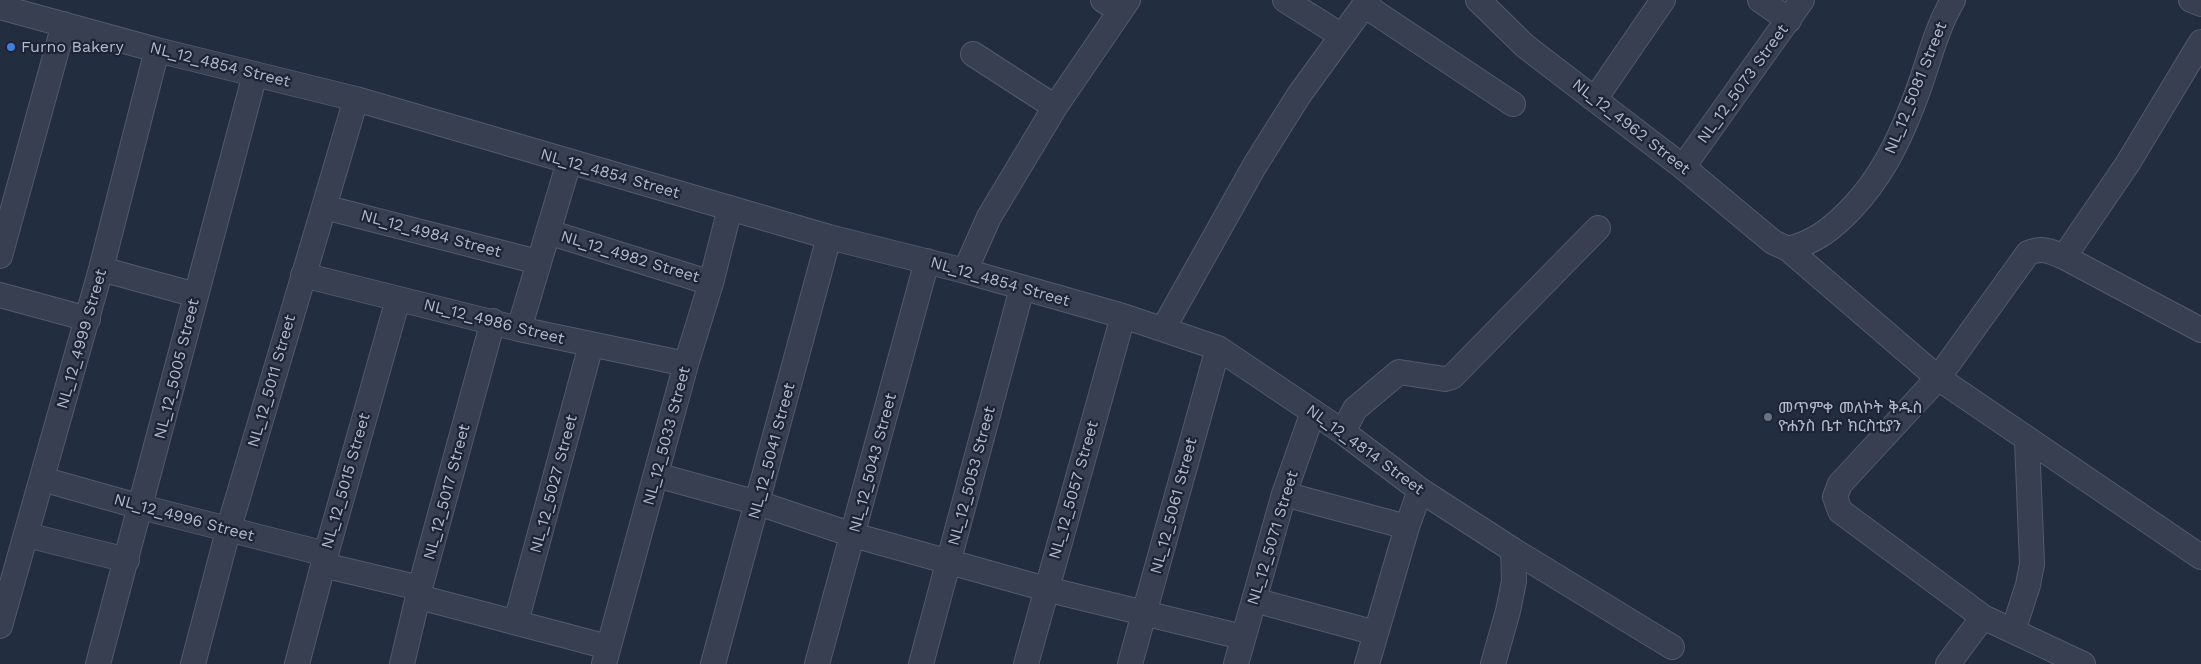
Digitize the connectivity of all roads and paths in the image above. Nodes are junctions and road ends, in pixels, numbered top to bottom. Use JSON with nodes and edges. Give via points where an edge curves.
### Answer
{"nodes":[{"id":1,"x":1285,"y":0,"type":"edge"},
{"id":2,"x":1478,"y":0,"type":"edge"},
{"id":3,"x":1760,"y":0,"type":"edge"},
{"id":4,"x":1802,"y":0,"type":"edge"},
{"id":5,"x":1953,"y":0,"type":"edge"},
{"id":6,"x":2191,"y":0,"type":"edge"},
{"id":7,"x":1366,"y":3,"type":"edge"},
{"id":8,"x":1655,"y":3,"type":"edge"},
{"id":9,"x":1117,"y":4,"type":"edge"},
{"id":10,"x":2201,"y":4,"type":"edge"},
{"id":11,"x":0,"y":7,"type":"edge"},
{"id":12,"x":1789,"y":20,"type":"junction"},
{"id":13,"x":64,"y":24,"type":"junction"},
{"id":14,"x":1342,"y":36,"type":"junction"},
{"id":15,"x":2201,"y":42,"type":"edge"},
{"id":16,"x":157,"y":50,"type":"junction"},
{"id":17,"x":973,"y":54,"type":"dead end"},
{"id":18,"x":255,"y":74,"type":"junction"},
{"id":19,"x":356,"y":99,"type":"junction"},
{"id":20,"x":1595,"y":99,"type":"junction"},
{"id":21,"x":1512,"y":104,"type":"dead end"},
{"id":22,"x":1055,"y":107,"type":"junction"},
{"id":23,"x":569,"y":162,"type":"junction"},
{"id":24,"x":1683,"y":167,"type":"junction"},
{"id":25,"x":324,"y":207,"type":"junction"},
{"id":26,"x":730,"y":208,"type":"junction"},
{"id":27,"x":1598,"y":228,"type":"dead end"},
{"id":28,"x":548,"y":232,"type":"junction"},
{"id":29,"x":829,"y":237,"type":"junction"},
{"id":30,"x":1788,"y":249,"type":"junction"},
{"id":31,"x":0,"y":256,"type":"edge"},
{"id":32,"x":2064,"y":257,"type":"junction"},
{"id":33,"x":927,"y":261,"type":"junction"},
{"id":34,"x":538,"y":262,"type":"junction"},
{"id":35,"x":101,"y":269,"type":"junction"},
{"id":36,"x":965,"y":271,"type":"junction"},
{"id":37,"x":303,"y":275,"type":"junction"},
{"id":38,"x":711,"y":283,"type":"junction"},
{"id":39,"x":1022,"y":288,"type":"junction"},
{"id":40,"x":0,"y":294,"type":"edge"},
{"id":41,"x":196,"y":295,"type":"junction"},
{"id":42,"x":398,"y":299,"type":"junction"},
{"id":43,"x":1123,"y":316,"type":"junction"},
{"id":44,"x":88,"y":319,"type":"junction"},
{"id":45,"x":494,"y":321,"type":"junction"},
{"id":46,"x":520,"y":329,"type":"junction"},
{"id":47,"x":1163,"y":329,"type":"junction"},
{"id":48,"x":2201,"y":330,"type":"edge"},
{"id":49,"x":591,"y":345,"type":"junction"},
{"id":50,"x":1218,"y":348,"type":"junction"},
{"id":51,"x":686,"y":364,"type":"junction"},
{"id":52,"x":1938,"y":378,"type":"junction"},
{"id":53,"x":1313,"y":412,"type":"junction"},
{"id":54,"x":1343,"y":432,"type":"junction"},
{"id":55,"x":2027,"y":440,"type":"junction"},
{"id":56,"x":656,"y":475,"type":"junction"},
{"id":57,"x":42,"y":479,"type":"junction"},
{"id":58,"x":1420,"y":490,"type":"junction"},
{"id":59,"x":1284,"y":494,"type":"junction"},
{"id":60,"x":758,"y":503,"type":"junction"},
{"id":61,"x":141,"y":508,"type":"junction"},
{"id":62,"x":1407,"y":527,"type":"junction"},
{"id":63,"x":228,"y":531,"type":"junction"},
{"id":64,"x":27,"y":535,"type":"junction"},
{"id":65,"x":853,"y":535,"type":"junction"},
{"id":66,"x":1513,"y":550,"type":"junction"},
{"id":67,"x":2201,"y":557,"type":"edge"},
{"id":68,"x":127,"y":560,"type":"junction"},
{"id":69,"x":324,"y":560,"type":"junction"},
{"id":70,"x":949,"y":561,"type":"junction"},
{"id":71,"x":1046,"y":589,"type":"junction"},
{"id":72,"x":420,"y":592,"type":"junction"},
{"id":73,"x":1254,"y":600,"type":"junction"},
{"id":74,"x":1145,"y":612,"type":"junction"},
{"id":75,"x":1983,"y":617,"type":"junction"},
{"id":76,"x":516,"y":622,"type":"junction"},
{"id":77,"x":0,"y":626,"type":"edge"},
{"id":78,"x":2013,"y":631,"type":"junction"},
{"id":79,"x":1376,"y":633,"type":"junction"},
{"id":80,"x":1242,"y":637,"type":"junction"},
{"id":81,"x":1672,"y":646,"type":"dead end"},
{"id":82,"x":606,"y":656,"type":"edge"},
{"id":83,"x":98,"y":664,"type":"edge"},
{"id":84,"x":193,"y":664,"type":"edge"},
{"id":85,"x":297,"y":664,"type":"edge"},
{"id":86,"x":402,"y":664,"type":"edge"},
{"id":87,"x":713,"y":664,"type":"edge"},
{"id":88,"x":817,"y":664,"type":"edge"},
{"id":89,"x":921,"y":664,"type":"edge"},
{"id":90,"x":1026,"y":664,"type":"edge"},
{"id":91,"x":1130,"y":664,"type":"edge"},
{"id":92,"x":1236,"y":664,"type":"edge"},
{"id":93,"x":1367,"y":664,"type":"edge"},
{"id":94,"x":1493,"y":664,"type":"edge"},
{"id":95,"x":1948,"y":664,"type":"edge"},
{"id":96,"x":2083,"y":664,"type":"edge"}],
"edges":[{"from":1,"to":14,"type":"street"},
{"from":2,"to":20,"type":"street","name":"NL_12_4962 Street","via":[[1525,46]]},
{"from":3,"to":12,"type":"street"},
{"from":4,"to":12,"type":"street","name":"NL_12_5073 Street"},
{"from":5,"to":30,"type":"street","name":"NL_12_5081 Street","via":[[1913,104],[1884,168],[1834,226],[1805,245]]},
{"from":6,"to":10,"type":"street"},
{"from":7,"to":14,"type":"street"},
{"from":7,"to":21,"type":"street"},
{"from":8,"to":20,"type":"street"},
{"from":9,"to":22,"type":"street"},
{"from":11,"to":13,"type":"street","name":"NL_12_4854 Street"},
{"from":12,"to":24,"type":"street","name":"NL_12_5073 Street"},
{"from":13,"to":16,"type":"street","name":"NL_12_4854 Street"},
{"from":13,"to":31,"type":"street"},
{"from":14,"to":47,"type":"street","via":[[1299,95],[1255,165]]},
{"from":15,"to":32,"type":"street","via":[[2128,163]]},
{"from":16,"to":18,"type":"street","name":"NL_12_4854 Street"},
{"from":16,"to":35,"type":"street","name":"NL_12_4999 Street"},
{"from":17,"to":22,"type":"street"},
{"from":18,"to":19,"type":"street","name":"NL_12_4854 Street"},
{"from":18,"to":41,"type":"street","name":"NL_12_5005 Street"},
{"from":19,"to":23,"type":"street","name":"NL_12_4854 Street"},
{"from":19,"to":25,"type":"street","name":"NL_12_5011 Street"},
{"from":20,"to":24,"type":"street","name":"NL_12_4962 Street"},
{"from":22,"to":36,"type":"street","via":[[988,217]]},
{"from":23,"to":26,"type":"street","name":"NL_12_4854 Street"},
{"from":23,"to":28,"type":"street"},
{"from":24,"to":30,"type":"street","name":"NL_12_4962 Street","via":[[1773,242]]},
{"from":25,"to":34,"type":"street","name":"NL_12_4984 Street"},
{"from":25,"to":37,"type":"street","name":"NL_12_5011 Street"},
{"from":26,"to":29,"type":"street","name":"NL_12_4854 Street"},
{"from":26,"to":38,"type":"street","name":"NL_12_5033 Street"},
{"from":27,"to":54,"type":"street","via":[[1452,377],[1445,379],[1399,372],[1355,409]]},
{"from":28,"to":34,"type":"street"},
{"from":28,"to":38,"type":"street","name":"NL_12_4982 Street"},
{"from":29,"to":33,"type":"street","name":"NL_12_4854 Street"},
{"from":29,"to":60,"type":"street","name":"NL_12_5041 Street"},
{"from":30,"to":52,"type":"street","name":"NL_12_4962 Street"},
{"from":32,"to":48,"type":"street"},
{"from":32,"to":52,"type":"street","via":[[2047,249],[2028,253]]},
{"from":33,"to":36,"type":"street","name":"NL_12_4854 Street"},
{"from":33,"to":65,"type":"street","name":"NL_12_5043 Street"},
{"from":34,"to":46,"type":"street"},
{"from":35,"to":41,"type":"street"},
{"from":35,"to":44,"type":"street","name":"NL_12_4999 Street"},
{"from":36,"to":39,"type":"street","name":"NL_12_4854 Street"},
{"from":37,"to":42,"type":"street","name":"NL_12_4986 Street"},
{"from":37,"to":63,"type":"street","name":"NL_12_5011 Street"},
{"from":38,"to":51,"type":"street","name":"NL_12_5033 Street"},
{"from":39,"to":43,"type":"street","name":"NL_12_4854 Street"},
{"from":39,"to":70,"type":"street","name":"NL_12_5053 Street"},
{"from":40,"to":44,"type":"street"},
{"from":41,"to":61,"type":"street","name":"NL_12_5005 Street"},
{"from":42,"to":45,"type":"street","name":"NL_12_4986 Street"},
{"from":42,"to":69,"type":"street","name":"NL_12_5015 Street"},
{"from":43,"to":47,"type":"street","name":"NL_12_4854 Street"},
{"from":43,"to":71,"type":"street","name":"NL_12_5057 Street"},
{"from":44,"to":57,"type":"street","name":"NL_12_4999 Street"},
{"from":45,"to":46,"type":"street","name":"NL_12_4986 Street"},
{"from":45,"to":72,"type":"street","name":"NL_12_5017 Street"},
{"from":46,"to":49,"type":"street","name":"NL_12_4986 Street"},
{"from":47,"to":50,"type":"street","name":"NL_12_4854 Street"},
{"from":49,"to":51,"type":"street","name":"NL_12_4986 Street"},
{"from":49,"to":76,"type":"street","name":"NL_12_5027 Street"},
{"from":50,"to":53,"type":"street","name":"NL_12_4814 Street"},
{"from":50,"to":74,"type":"street","name":"NL_12_5061 Street"},
{"from":51,"to":56,"type":"street","name":"NL_12_5033 Street"},
{"from":52,"to":55,"type":"street","name":"NL_12_4962 Street"},
{"from":52,"to":75,"type":"street","via":[[1840,484],[1835,497],[1840,511]]},
{"from":53,"to":54,"type":"street","name":"NL_12_4814 Street"},
{"from":53,"to":59,"type":"street","name":"NL_12_5071 Street"},
{"from":54,"to":58,"type":"street","name":"NL_12_4814 Street"},
{"from":55,"to":67,"type":"street","name":"NL_12_4962 Street"},
{"from":55,"to":78,"type":"street","via":[[2032,564]]},
{"from":56,"to":60,"type":"street"},
{"from":56,"to":82,"type":"street","name":"NL_12_5033 Street"},
{"from":57,"to":61,"type":"street","name":"NL_12_4996 Street"},
{"from":57,"to":64,"type":"street","name":"NL_12_4999 Street"},
{"from":58,"to":62,"type":"street"},
{"from":58,"to":66,"type":"street","name":"NL_12_4814 Street"},
{"from":59,"to":62,"type":"street"},
{"from":59,"to":73,"type":"street","name":"NL_12_5071 Street"},
{"from":60,"to":65,"type":"street"},
{"from":60,"to":87,"type":"street","name":"NL_12_5041 Street"},
{"from":61,"to":63,"type":"street","name":"NL_12_4996 Street"},
{"from":61,"to":68,"type":"street","name":"NL_12_5005 Street"},
{"from":62,"to":79,"type":"street"},
{"from":63,"to":69,"type":"street","name":"NL_12_4996 Street"},
{"from":63,"to":84,"type":"street","name":"NL_12_5011 Street"},
{"from":64,"to":68,"type":"street"},
{"from":64,"to":77,"type":"street","name":"NL_12_4999 Street"},
{"from":65,"to":70,"type":"street"},
{"from":65,"to":88,"type":"street","name":"NL_12_5043 Street"},
{"from":66,"to":81,"type":"street","name":"NL_12_4814 Street"},
{"from":66,"to":94,"type":"street","via":[[1514,581]]},
{"from":68,"to":83,"type":"street","name":"NL_12_5005 Street"},
{"from":69,"to":72,"type":"street","name":"NL_12_4996 Street"},
{"from":69,"to":85,"type":"street","name":"NL_12_5015 Street"},
{"from":70,"to":71,"type":"street"},
{"from":70,"to":89,"type":"street","name":"NL_12_5053 Street"},
{"from":71,"to":74,"type":"street"},
{"from":71,"to":90,"type":"street","name":"NL_12_5057 Street"},
{"from":72,"to":76,"type":"street","name":"NL_12_4996 Street"},
{"from":72,"to":86,"type":"street","name":"NL_12_5017 Street"},
{"from":73,"to":79,"type":"street"},
{"from":73,"to":80,"type":"street","name":"NL_12_5071 Street"},
{"from":74,"to":80,"type":"street"},
{"from":74,"to":91,"type":"street","name":"NL_12_5061 Street"},
{"from":75,"to":78,"type":"street"},
{"from":75,"to":95,"type":"street"},
{"from":76,"to":82,"type":"street","name":"NL_12_4996 Street"},
{"from":78,"to":96,"type":"street"},
{"from":79,"to":93,"type":"street"},
{"from":80,"to":92,"type":"street","name":"NL_12_5071 Street"}]}
